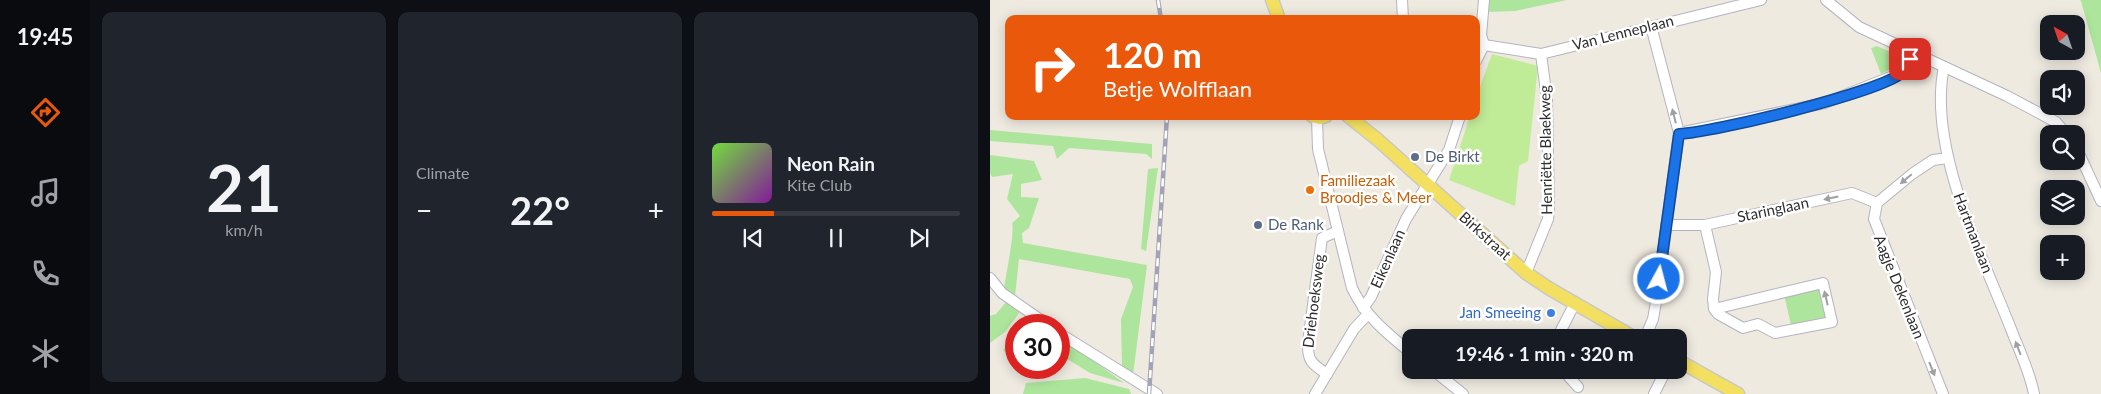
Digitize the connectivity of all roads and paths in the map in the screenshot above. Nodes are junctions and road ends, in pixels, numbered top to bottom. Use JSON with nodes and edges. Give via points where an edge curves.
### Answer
{"nodes":[{"id":1,"x":1272,"y":0,"type":"edge"},
{"id":2,"x":1402,"y":0,"type":"edge"},
{"id":3,"x":1484,"y":0,"type":"edge"},
{"id":4,"x":1761,"y":0,"type":"edge"},
{"id":5,"x":1826,"y":0,"type":"edge"},
{"id":6,"x":1278,"y":15,"type":"edge"},
{"id":7,"x":1403,"y":15,"type":"edge"},
{"id":8,"x":1651,"y":26,"type":"junction"},
{"id":9,"x":1484,"y":45,"type":"junction"},
{"id":10,"x":1480,"y":53,"type":"edge"},
{"id":11,"x":1912,"y":53,"type":"junction"},
{"id":12,"x":1541,"y":54,"type":"junction"},
{"id":13,"x":1944,"y":67,"type":"junction"},
{"id":14,"x":1318,"y":120,"type":"edge"},
{"id":15,"x":1353,"y":120,"type":"edge"},
{"id":16,"x":1459,"y":120,"type":"edge"},
{"id":17,"x":2058,"y":125,"type":"edge"},
{"id":18,"x":1679,"y":134,"type":"junction"},
{"id":19,"x":1948,"y":158,"type":"junction"},
{"id":20,"x":2085,"y":167,"type":"edge"},
{"id":21,"x":1428,"y":186,"type":"junction"},
{"id":22,"x":2101,"y":202,"type":"edge"},
{"id":23,"x":1877,"y":203,"type":"junction"},
{"id":24,"x":1666,"y":225,"type":"junction"},
{"id":25,"x":1705,"y":225,"type":"junction"},
{"id":26,"x":1338,"y":231,"type":"junction"},
{"id":27,"x":1526,"y":273,"type":"junction"},
{"id":28,"x":990,"y":278,"type":"edge"},
{"id":29,"x":1575,"y":303,"type":"junction"},
{"id":30,"x":1714,"y":309,"type":"junction"},
{"id":31,"x":1365,"y":311,"type":"junction"},
{"id":32,"x":1032,"y":314,"type":"edge"},
{"id":33,"x":1562,"y":329,"type":"edge"},
{"id":34,"x":1620,"y":329,"type":"edge"},
{"id":35,"x":1649,"y":329,"type":"edge"},
{"id":36,"x":1070,"y":340,"type":"edge"},
{"id":37,"x":1402,"y":346,"type":"edge"},
{"id":38,"x":1687,"y":365,"type":"edge"},
{"id":39,"x":1327,"y":374,"type":"junction"},
{"id":40,"x":1444,"y":379,"type":"edge"},
{"id":41,"x":1571,"y":379,"type":"edge"},
{"id":42,"x":1662,"y":379,"type":"edge"},
{"id":43,"x":1578,"y":387,"type":"dead end"},
{"id":44,"x":1157,"y":394,"type":"edge"},
{"id":45,"x":1315,"y":394,"type":"edge"},
{"id":46,"x":1463,"y":394,"type":"edge"},
{"id":47,"x":1654,"y":394,"type":"edge"},
{"id":48,"x":1738,"y":394,"type":"edge"},
{"id":49,"x":1942,"y":394,"type":"edge"},
{"id":50,"x":2034,"y":394,"type":"edge"}],
"edges":[{"from":1,"to":6,"type":"main road"},
{"from":2,"to":7,"type":"street"},
{"from":3,"to":9,"type":"street","via":[[1481,35]]},
{"from":4,"to":8,"type":"street","name":"Van Lenneplaan"},
{"from":5,"to":11,"type":"street","via":[[1859,27]]},
{"from":8,"to":12,"type":"street","name":"Van Lenneplaan"},
{"from":18,"to":8,"type":"street","one_way":true},
{"from":9,"to":10,"type":"street"},
{"from":9,"to":12,"type":"street","name":"Van Lenneplaan"},
{"from":11,"to":13,"type":"street"},
{"from":11,"to":18,"type":"street","via":[[1903,72],[1825,103]]},
{"from":12,"to":27,"type":"street","name":"Henriëtte Blaekweg","via":[[1547,99],[1549,210]]},
{"from":13,"to":17,"type":"street"},
{"from":13,"to":19,"type":"street","name":"Hartmanlaan","via":[[1940,86]]},
{"from":14,"to":26,"type":"street","via":[[1318,149]]},
{"from":15,"to":21,"type":"main road","name":"Birkstraat"},
{"from":16,"to":21,"type":"street","name":"Eikenlaan","via":[[1448,150]]},
{"from":18,"to":24,"type":"street"},
{"from":19,"to":23,"type":"street","one_way":true,"via":[[1933,160]]},
{"from":50,"to":19,"type":"street","name":"Hartmanlaan","one_way":true,"via":[[1956,190]]},
{"from":20,"to":22,"type":"street"},
{"from":21,"to":27,"type":"main road","name":"Birkstraat"},
{"from":21,"to":31,"type":"street","name":"Eikenlaan","via":[[1406,219]]},
{"from":23,"to":25,"type":"street","name":"Staringlaan","one_way":true,"via":[[1852,193]]},
{"from":23,"to":49,"type":"street","name":"Aagje Dekenlaan","one_way":true,"via":[[1874,219],[1877,231]]},
{"from":24,"to":25,"type":"street","name":"Staringlaan"},
{"from":24,"to":35,"type":"street","via":[[1653,319]]},
{"from":25,"to":30,"type":"street","via":[[1716,272],[1712,298]]},
{"from":26,"to":31,"type":"street","via":[[1352,288]]},
{"from":26,"to":39,"type":"street","name":"Driehoeksweg","via":[[1322,238],[1308,342],[1308,356]]},
{"from":27,"to":29,"type":"main road","name":"Birkstraat"},
{"from":28,"to":32,"type":"street","via":[[1002,293]]},
{"from":29,"to":33,"type":"street"},
{"from":29,"to":34,"type":"main road","name":"Birkstraat"},
{"from":30,"to":30,"type":"street","one_way":true,"via":[[1743,328],[1758,324],[1775,333],[1832,322],[1823,283]]},
{"from":31,"to":37,"type":"street"},
{"from":31,"to":39,"type":"street","name":"Eikenlaan"},
{"from":36,"to":44,"type":"street"},
{"from":38,"to":48,"type":"main road"},
{"from":39,"to":45,"type":"street","name":"Eikenlaan"},
{"from":40,"to":46,"type":"street"},
{"from":41,"to":43,"type":"street"},
{"from":42,"to":47,"type":"street"}]}
